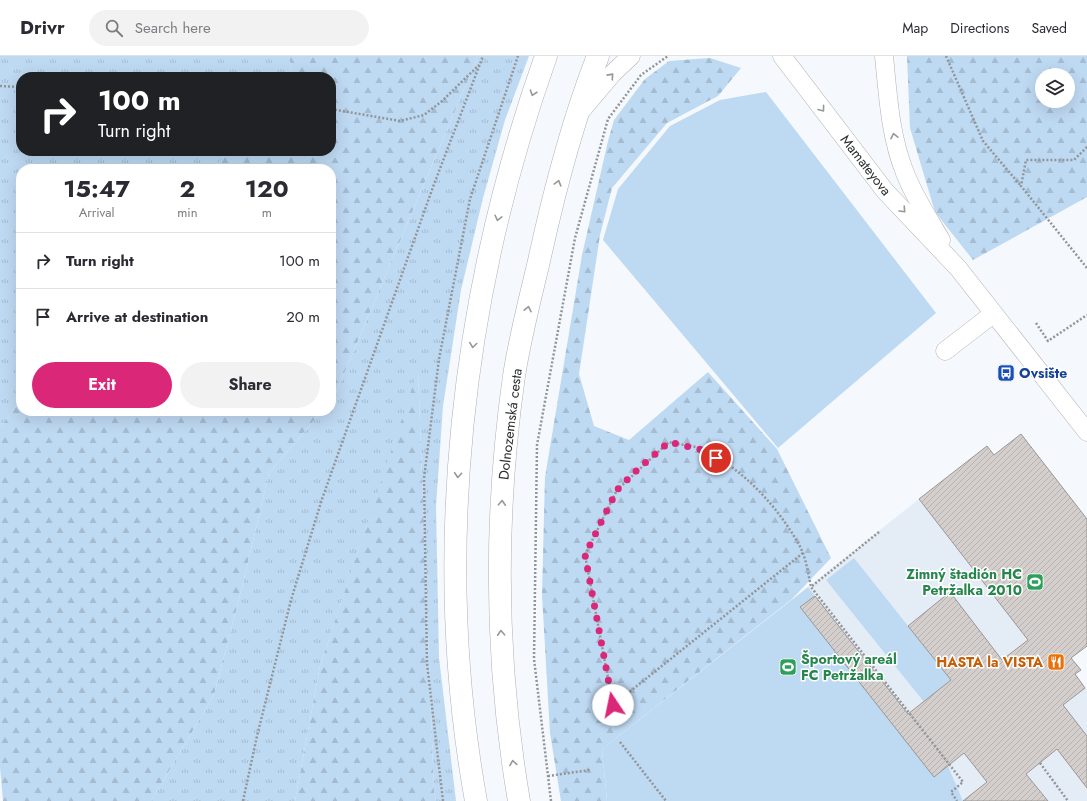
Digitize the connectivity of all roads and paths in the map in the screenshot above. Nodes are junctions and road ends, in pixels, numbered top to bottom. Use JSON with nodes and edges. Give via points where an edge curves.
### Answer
{"nodes":[{"id":1,"x":483,"y":56,"type":"edge"},
{"id":2,"x":546,"y":56,"type":"edge"},
{"id":3,"x":598,"y":56,"type":"edge"},
{"id":4,"x":631,"y":56,"type":"edge"},
{"id":5,"x":668,"y":56,"type":"edge"},
{"id":6,"x":773,"y":56,"type":"edge"},
{"id":7,"x":782,"y":56,"type":"edge"},
{"id":8,"x":884,"y":56,"type":"edge"},
{"id":9,"x":946,"y":56,"type":"edge"},
{"id":10,"x":480,"y":64,"type":"junction"},
{"id":11,"x":798,"y":78,"type":"junction"},
{"id":12,"x":0,"y":86,"type":"edge"},
{"id":13,"x":16,"y":87,"type":"edge"},
{"id":14,"x":336,"y":110,"type":"edge"},
{"id":15,"x":576,"y":117,"type":"junction"},
{"id":16,"x":1087,"y":147,"type":"edge"},
{"id":17,"x":1021,"y":186,"type":"junction"},
{"id":18,"x":958,"y":268,"type":"junction"},
{"id":19,"x":1087,"y":268,"type":"edge"},
{"id":20,"x":993,"y":314,"type":"junction"},
{"id":21,"x":1087,"y":315,"type":"edge"},
{"id":22,"x":1036,"y":323,"type":"dead end"},
{"id":23,"x":945,"y":351,"type":"dead end"},
{"id":24,"x":1087,"y":432,"type":"edge"},
{"id":25,"x":879,"y":532,"type":"dead end"},
{"id":26,"x":803,"y":553,"type":"junction"},
{"id":27,"x":811,"y":587,"type":"junction"},
{"id":28,"x":620,"y":742,"type":"dead end"},
{"id":29,"x":1040,"y":763,"type":"dead end"},
{"id":30,"x":590,"y":770,"type":"dead end"},
{"id":31,"x":548,"y":776,"type":"junction"},
{"id":32,"x":243,"y":801,"type":"edge"},
{"id":33,"x":476,"y":801,"type":"edge"},
{"id":34,"x":519,"y":801,"type":"edge"},
{"id":35,"x":551,"y":801,"type":"edge"},
{"id":36,"x":666,"y":801,"type":"edge"},
{"id":37,"x":957,"y":801,"type":"edge"},
{"id":38,"x":1068,"y":801,"type":"edge"}],
"edges":[{"from":1,"to":10,"type":"path"},
{"from":2,"to":33,"type":"main road","one_way":true,"via":[[515,150],[496,224],[474,338],[463,422],[457,504],[458,632],[465,728]]},
{"from":3,"to":15,"type":"main road","name":"Dolnozemská cesta"},
{"from":15,"to":4,"type":"street","one_way":true},
{"from":5,"to":31,"type":"path","via":[[641,75],[608,119],[575,238],[538,445],[534,659]]},
{"from":6,"to":11,"type":"street"},
{"from":7,"to":11,"type":"street","name":"Mamateyova"},
{"from":18,"to":8,"type":"street","name":"Mamateyova","one_way":true,"via":[[914,194],[901,162],[892,129]]},
{"from":9,"to":17,"type":"path","via":[[983,141]]},
{"from":10,"to":14,"type":"path","via":[[424,115],[400,121]]},
{"from":10,"to":32,"type":"path","via":[[430,194],[322,499],[291,600]]},
{"from":11,"to":18,"type":"street","name":"Mamateyova","one_way":true,"via":[[885,191]]},
{"from":12,"to":13,"type":"path"},
{"from":34,"to":15,"type":"main road","name":"Dolnozemská cesta","one_way":true,"via":[[505,705],[500,608],[503,476],[520,347],[546,229]]},
{"from":16,"to":17,"type":"path","via":[[1074,160],[1026,160]]},
{"from":17,"to":19,"type":"path"},
{"from":18,"to":20,"type":"street","name":"Mamateyova"},
{"from":20,"to":23,"type":"street"},
{"from":20,"to":24,"type":"street","name":"Mamateyova"},
{"from":21,"to":22,"type":"path","via":[[1048,341]]},
{"from":25,"to":27,"type":"path"},
{"from":26,"to":26,"type":"path","via":[[693,641],[613,705],[585,555],[617,490],[669,442],[703,450],[743,475],[771,504]]},
{"from":26,"to":27,"type":"path"},
{"from":27,"to":37,"type":"path","via":[[963,782],[951,792]]},
{"from":28,"to":36,"type":"path"},
{"from":29,"to":38,"type":"path"},
{"from":30,"to":31,"type":"path"},
{"from":31,"to":35,"type":"path"}]}
